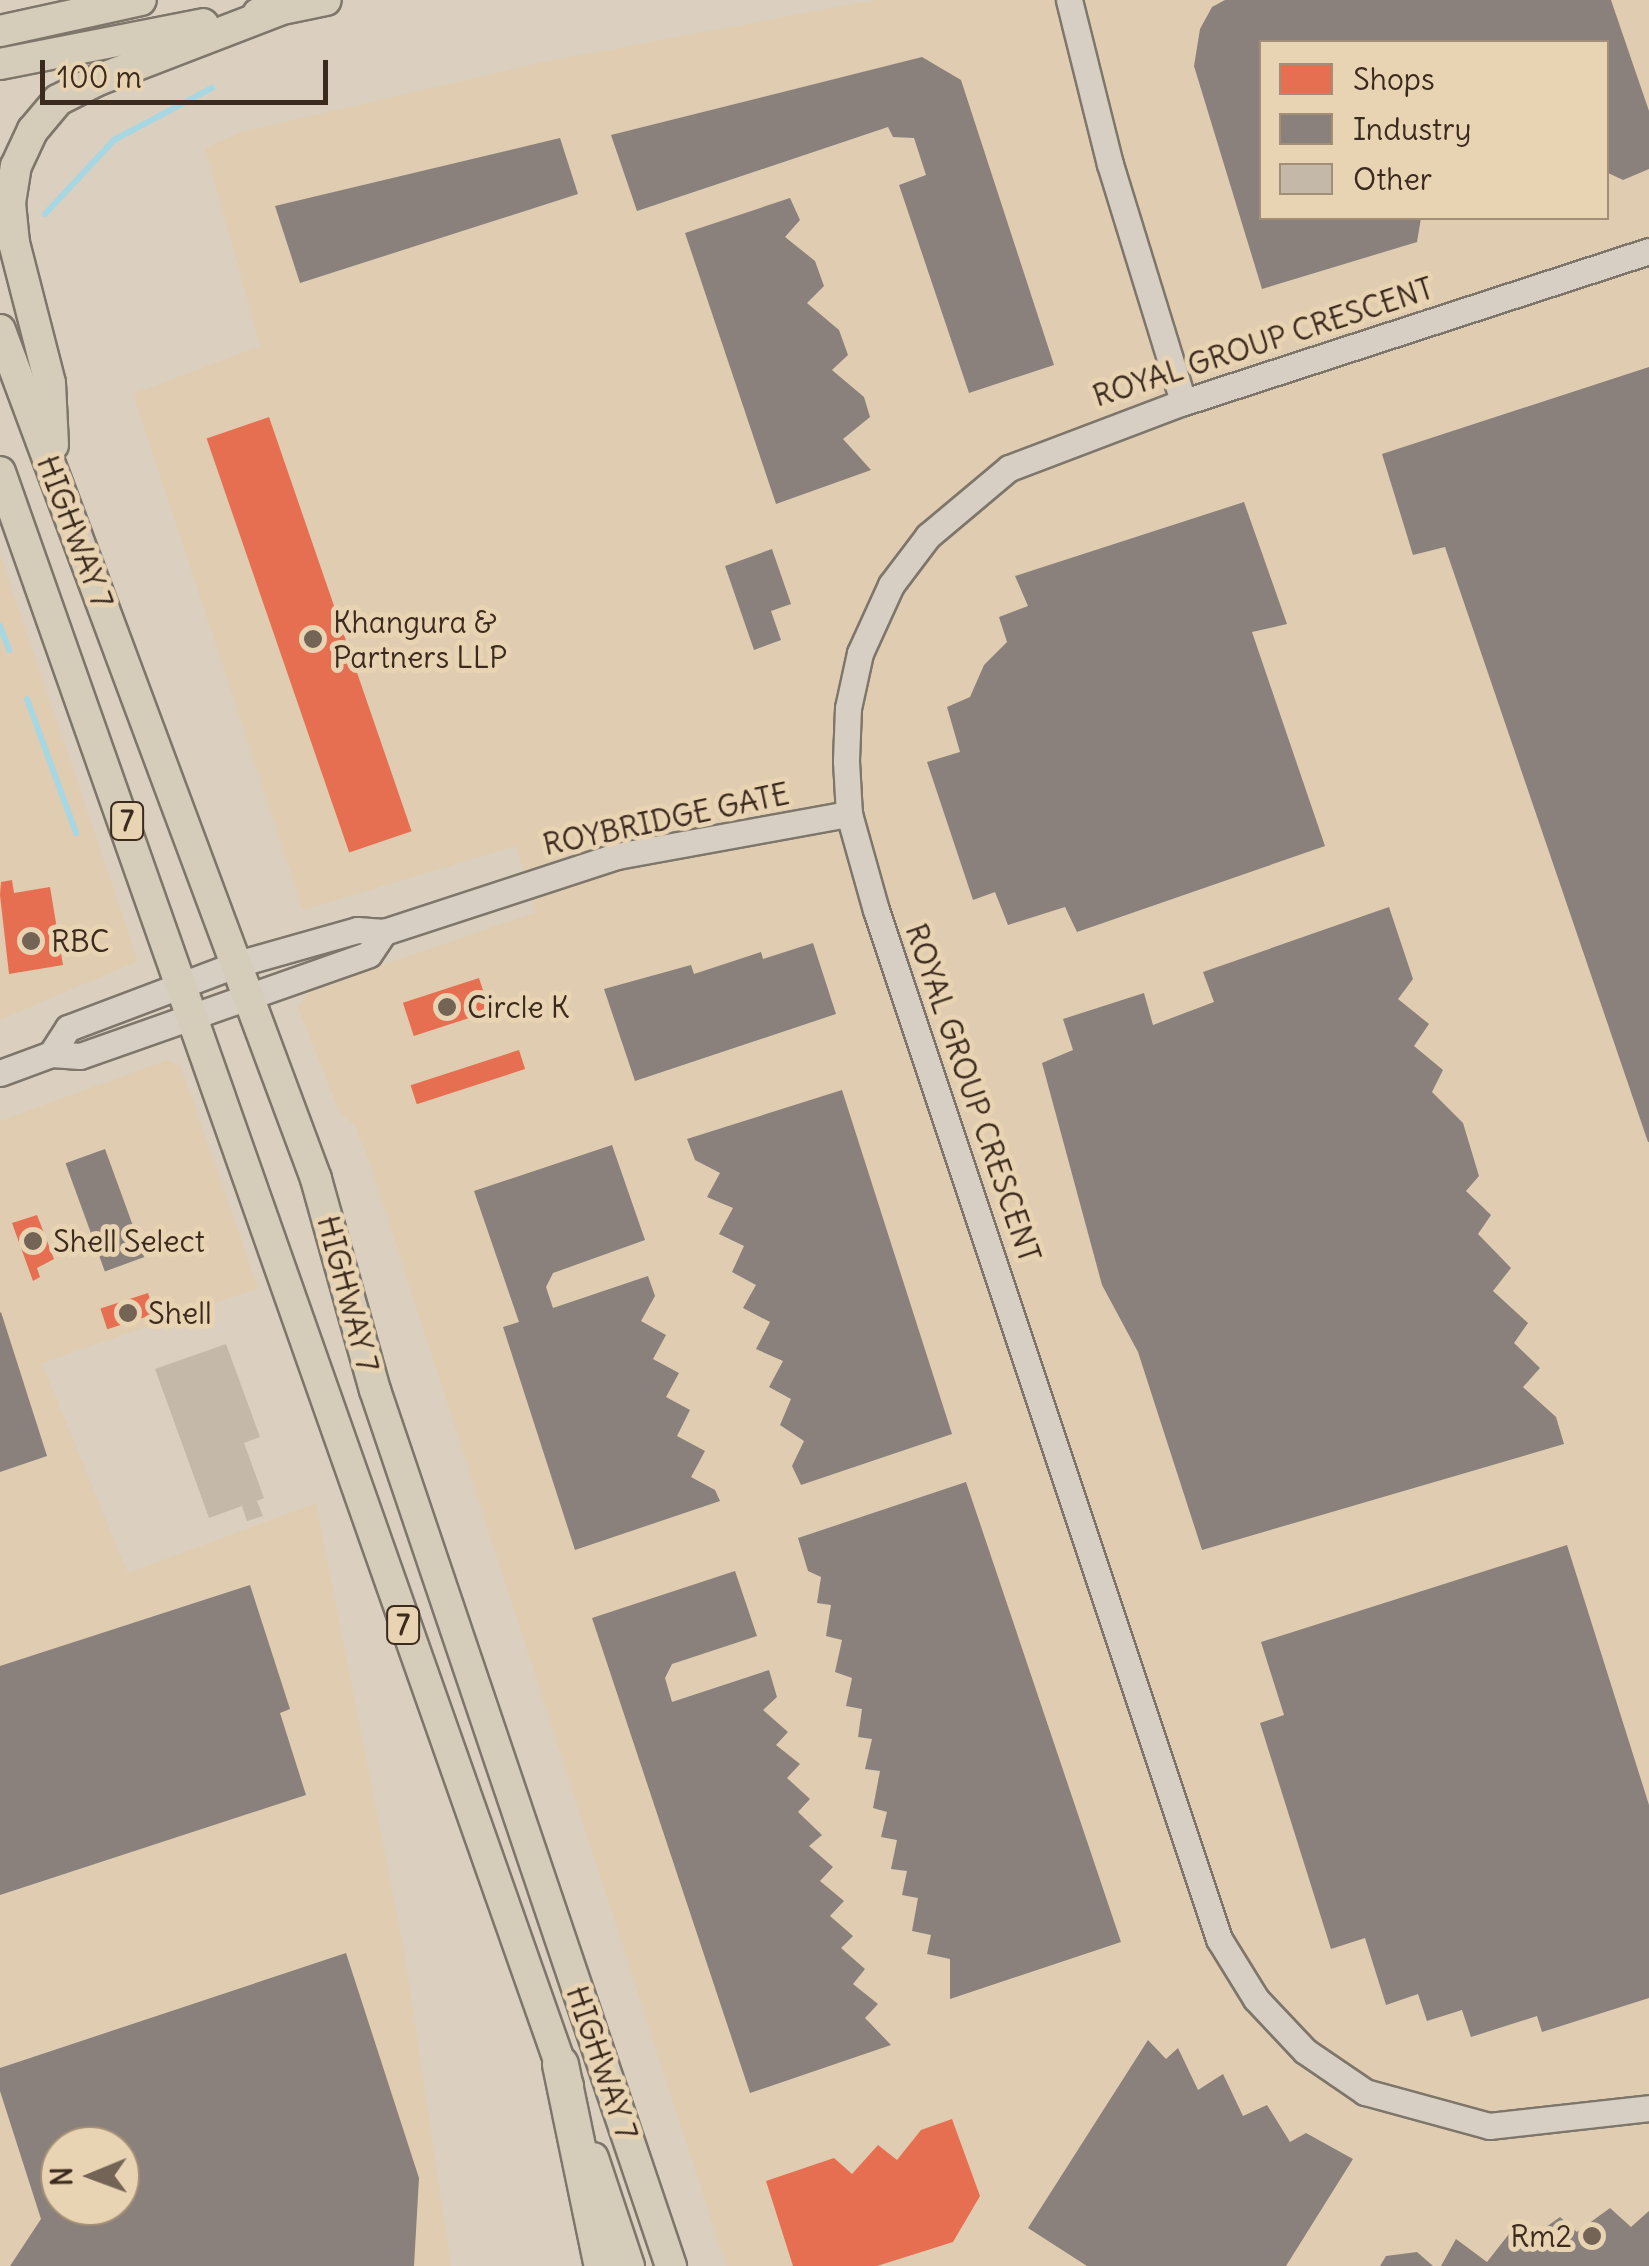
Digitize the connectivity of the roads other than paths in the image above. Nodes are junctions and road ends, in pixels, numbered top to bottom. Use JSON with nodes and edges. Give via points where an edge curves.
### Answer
{"nodes":[{"id":1,"x":141,"y":0,"type":"edge"},
{"id":2,"x":326,"y":0,"type":"edge"},
{"id":3,"x":1070,"y":0,"type":"edge"},
{"id":4,"x":278,"y":10,"type":"junction"},
{"id":5,"x":0,"y":31,"type":"edge"},
{"id":6,"x":0,"y":64,"type":"edge"},
{"id":7,"x":1649,"y":251,"type":"edge"},
{"id":8,"x":0,"y":330,"type":"edge"},
{"id":9,"x":1182,"y":402,"type":"junction"},
{"id":10,"x":0,"y":472,"type":"edge"},
{"id":11,"x":54,"y":478,"type":"junction"},
{"id":12,"x":849,"y":814,"type":"junction"},
{"id":13,"x":384,"y":932,"type":"junction"},
{"id":14,"x":237,"y":964,"type":"junction"},
{"id":15,"x":180,"y":983,"type":"junction"},
{"id":16,"x":248,"y":996,"type":"junction"},
{"id":17,"x":191,"y":1014,"type":"junction"},
{"id":18,"x":51,"y":1054,"type":"junction"},
{"id":19,"x":0,"y":1074,"type":"edge"},
{"id":20,"x":560,"y":2064,"type":"junction"},
{"id":21,"x":1649,"y":2108,"type":"edge"},
{"id":22,"x":602,"y":2266,"type":"edge"},
{"id":23,"x":630,"y":2266,"type":"edge"},
{"id":24,"x":671,"y":2266,"type":"edge"}],
"edges":[{"from":1,"to":5,"type":"main road"},
{"from":2,"to":4,"type":"main road"},
{"from":3,"to":9,"type":"street","via":[[1110,164]]},
{"from":4,"to":6,"type":"main road"},
{"from":4,"to":11,"type":"main road","via":[[58,100],[16,166],[14,243],[50,383]]},
{"from":7,"to":9,"type":"street","name":"ROYAL GROUP CRESCENT"},
{"from":8,"to":11,"type":"main road","name":"HIGHWAY 7","number":"7"},
{"from":9,"to":12,"type":"street","name":"ROYAL GROUP CRESCENT","via":[[1009,468],[928,536],[892,585],[860,653],[848,708]]},
{"from":10,"to":15,"type":"main road","name":"HIGHWAY 7","number":"7"},
{"from":11,"to":14,"type":"main road","name":"HIGHWAY 7","number":"7"},
{"from":12,"to":13,"type":"street","name":"ROYBRIDGE GATE","via":[[617,856]]},
{"from":12,"to":21,"type":"street","name":"ROYAL GROUP CRESCENT","via":[[1219,1939],[1281,2025],[1365,2092],[1489,2126]]},
{"from":13,"to":14,"type":"street","name":"ROYBRIDGE GATE","via":[[357,930]]},
{"from":13,"to":16,"type":"street","name":"ROYBRIDGE GATE","via":[[369,954]]},
{"from":14,"to":15,"type":"street","name":"ROYBRIDGE GATE"},
{"from":14,"to":16,"type":"main road","name":"HIGHWAY 7","number":"7"},
{"from":15,"to":17,"type":"main road","name":"HIGHWAY 7","number":"7"},
{"from":15,"to":18,"type":"street","name":"ROYBRIDGE GATE","via":[[68,1028]]},
{"from":16,"to":17,"type":"street","name":"ROYBRIDGE GATE"},
{"from":16,"to":24,"type":"main road","name":"HIGHWAY 7","number":"7","via":[[316,1179],[381,1409]]},
{"from":17,"to":18,"type":"street","name":"ROYBRIDGE GATE","via":[[80,1056]]},
{"from":17,"to":20,"type":"main road","name":"HIGHWAY 7","number":"7"},
{"from":18,"to":19,"type":"street"},
{"from":20,"to":22,"type":"highway"},
{"from":20,"to":23,"type":"main road","name":"HIGHWAY 7","number":"7"}]}
